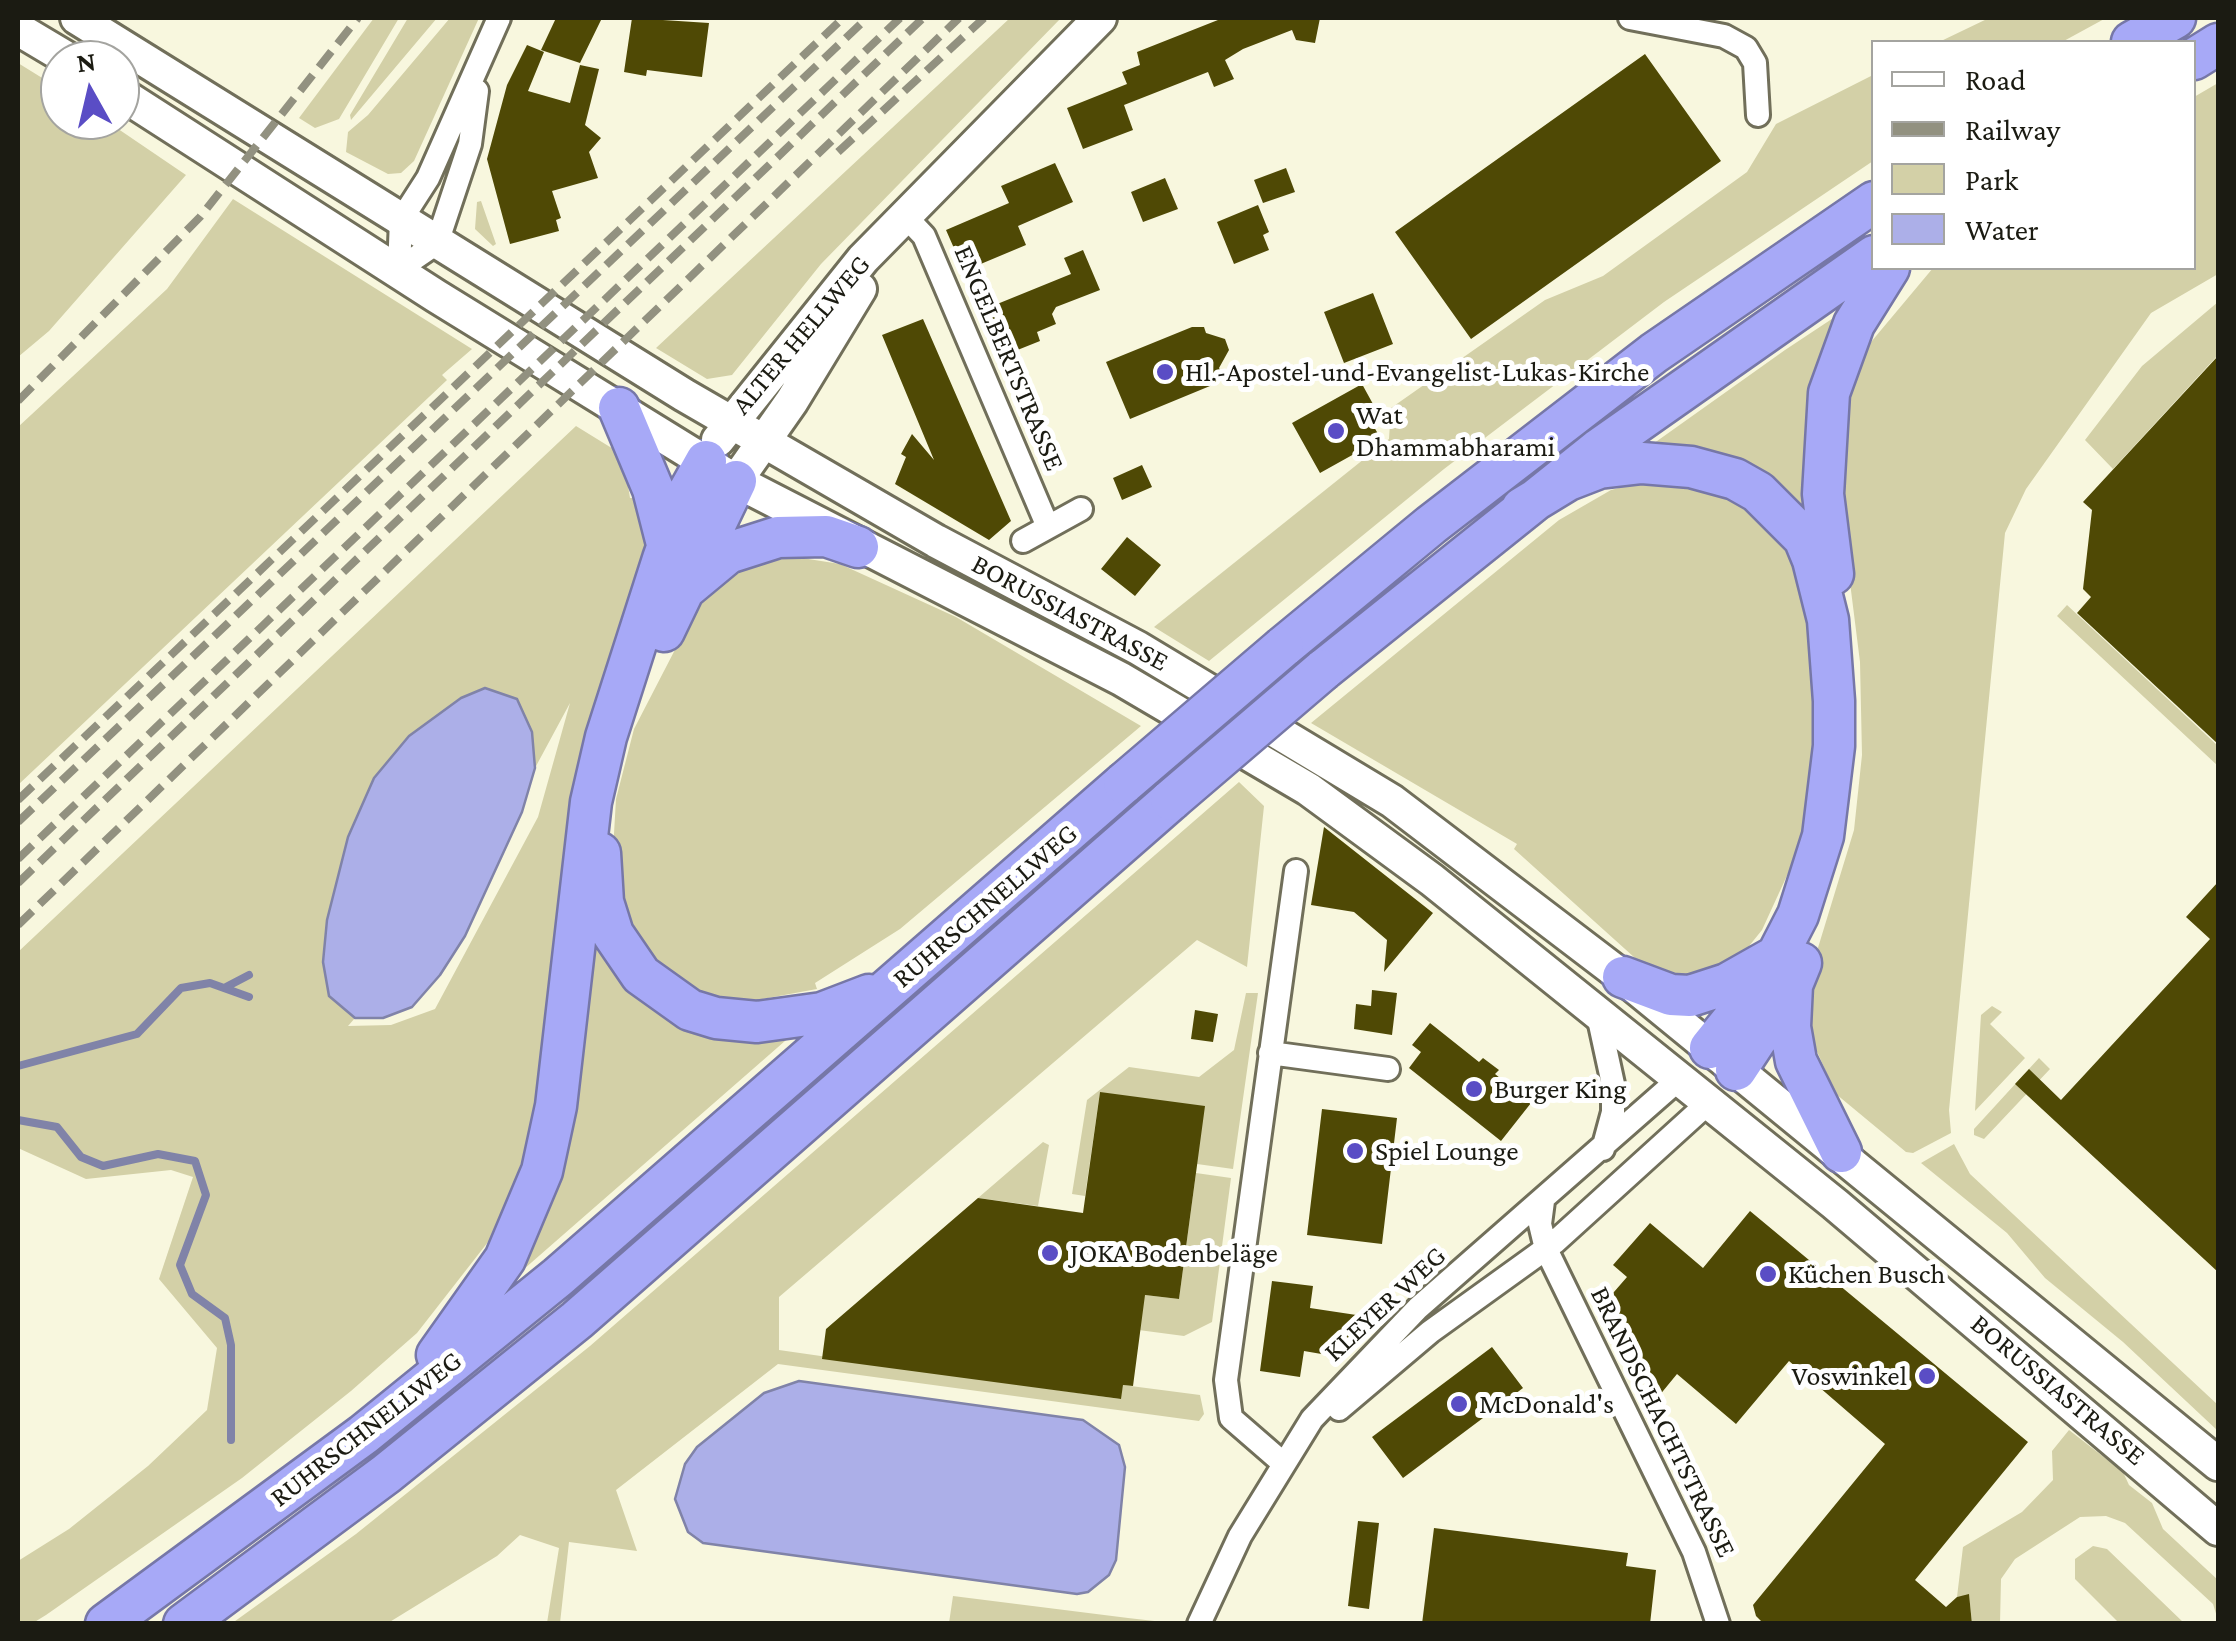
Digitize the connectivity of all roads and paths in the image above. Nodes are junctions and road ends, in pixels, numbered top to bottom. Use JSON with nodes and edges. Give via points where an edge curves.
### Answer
{"nodes":[{"id":1,"x":76,"y":18,"type":"edge"},
{"id":2,"x":499,"y":18,"type":"edge"},
{"id":3,"x":1100,"y":18,"type":"edge"},
{"id":4,"x":1630,"y":18,"type":"edge"},
{"id":5,"x":2176,"y":18,"type":"edge"},
{"id":6,"x":18,"y":29,"type":"edge"},
{"id":7,"x":2136,"y":40,"type":"edge"},
{"id":8,"x":40,"y":42,"type":"edge"},
{"id":9,"x":2218,"y":44,"type":"edge"},
{"id":10,"x":2196,"y":58,"type":"edge"},
{"id":11,"x":480,"y":68,"type":"junction"},
{"id":12,"x":140,"y":106,"type":"edge"},
{"id":13,"x":1758,"y":115,"type":"dead end"},
{"id":14,"x":1871,"y":204,"type":"edge"},
{"id":15,"x":907,"y":218,"type":"junction"},
{"id":16,"x":401,"y":220,"type":"junction"},
{"id":17,"x":438,"y":242,"type":"junction"},
{"id":18,"x":1871,"y":258,"type":"edge"},
{"id":19,"x":398,"y":269,"type":"junction"},
{"id":20,"x":1888,"y":270,"type":"edge"},
{"id":21,"x":619,"y":408,"type":"junction"},
{"id":22,"x":729,"y":422,"type":"junction"},
{"id":23,"x":762,"y":440,"type":"junction"},
{"id":24,"x":721,"y":471,"type":"junction"},
{"id":25,"x":1522,"y":508,"type":"junction"},
{"id":26,"x":1081,"y":509,"type":"dead end"},
{"id":27,"x":1048,"y":527,"type":"junction"},
{"id":28,"x":1023,"y":541,"type":"dead end"},
{"id":29,"x":858,"y":547,"type":"junction"},
{"id":30,"x":668,"y":548,"type":"junction"},
{"id":31,"x":678,"y":598,"type":"junction"},
{"id":32,"x":1296,"y":871,"type":"dead end"},
{"id":33,"x":931,"y":954,"type":"junction"},
{"id":34,"x":1784,"y":971,"type":"junction"},
{"id":35,"x":1623,"y":976,"type":"junction"},
{"id":36,"x":1598,"y":1015,"type":"junction"},
{"id":37,"x":1270,"y":1053,"type":"junction"},
{"id":38,"x":1723,"y":1059,"type":"junction"},
{"id":39,"x":1388,"y":1068,"type":"dead end"},
{"id":40,"x":1678,"y":1080,"type":"junction"},
{"id":41,"x":1707,"y":1104,"type":"junction"},
{"id":42,"x":1603,"y":1149,"type":"junction"},
{"id":43,"x":1841,"y":1152,"type":"junction"},
{"id":44,"x":1544,"y":1201,"type":"junction"},
{"id":45,"x":1546,"y":1249,"type":"junction"},
{"id":46,"x":363,"y":1435,"type":"junction"},
{"id":47,"x":1284,"y":1464,"type":"junction"},
{"id":48,"x":2218,"y":1464,"type":"edge"},
{"id":49,"x":2218,"y":1529,"type":"edge"},
{"id":50,"x":106,"y":1624,"type":"edge"},
{"id":51,"x":184,"y":1624,"type":"edge"},
{"id":52,"x":1200,"y":1624,"type":"edge"},
{"id":53,"x":1718,"y":1624,"type":"edge"}],
"edges":[{"from":1,"to":16,"type":"main road","name":"BORUSSIASTRASSE"},
{"from":2,"to":11,"type":"street"},
{"from":3,"to":15,"type":"main road","name":"ALTER HELLWEG"},
{"from":4,"to":13,"type":"street","via":[[1724,36],[1746,48],[1755,64]]},
{"from":5,"to":7,"type":"highway"},
{"from":6,"to":8,"type":"main road"},
{"from":9,"to":10,"type":"highway"},
{"from":11,"to":16,"type":"street"},
{"from":11,"to":17,"type":"street","via":[[470,144]]},
{"from":12,"to":19,"type":"main road","name":"BORUSSIASTRASSE"},
{"from":14,"to":33,"type":"highway","name":"RUHRSCHNELLWEG","bridge":true,"via":[[1654,353],[1431,525]]},
{"from":15,"to":22,"type":"main road","name":"ALTER HELLWEG","via":[[863,258]]},
{"from":15,"to":23,"type":"main road","name":"ALTER HELLWEG"},
{"from":15,"to":27,"type":"street","name":"ENGELBERTSTRASSE","via":[[924,236]]},
{"from":16,"to":17,"type":"main road","name":"BORUSSIASTRASSE"},
{"from":16,"to":19,"type":"street"},
{"from":17,"to":19,"type":"street"},
{"from":17,"to":22,"type":"main road","name":"BORUSSIASTRASSE"},
{"from":18,"to":25,"type":"highway","name":"RUHRSCHNELLWEG"},
{"from":19,"to":21,"type":"main road","name":"BORUSSIASTRASSE"},
{"from":20,"to":34,"type":"highway","via":[[1846,340],[1824,425],[1825,523],[1848,661],[1853,746],[1836,866]]},
{"from":21,"to":24,"type":"main road","name":"BORUSSIASTRASSE"},
{"from":21,"to":30,"type":"highway","via":[[653,488]]},
{"from":22,"to":23,"type":"main road","name":"BORUSSIASTRASSE"},
{"from":22,"to":24,"type":"main road","name":"ALTER HELLWEG"},
{"from":23,"to":24,"type":"main road","name":"ALTER HELLWEG"},
{"from":23,"to":35,"type":"main road","name":"BORUSSIASTRASSE","via":[[1305,746],[1447,840]]},
{"from":24,"to":29,"type":"main road","name":"BORUSSIASTRASSE"},
{"from":24,"to":30,"type":"highway","via":[[683,502]]},
{"from":24,"to":31,"type":"highway"},
{"from":25,"to":34,"type":"highway","via":[[1599,468],[1666,464],[1735,478],[1782,512],[1804,538],[1828,620],[1834,746],[1822,836]]},
{"from":25,"to":51,"type":"highway","name":"RUHRSCHNELLWEG","bridge":true,"via":[[1171,800],[577,1320]]},
{"from":26,"to":27,"type":"street"},
{"from":27,"to":28,"type":"street"},
{"from":29,"to":31,"type":"highway","via":[[826,536],[758,542],[699,572]]},
{"from":29,"to":36,"type":"main road","name":"BORUSSIASTRASSE","via":[[1122,680],[1308,789]]},
{"from":30,"to":46,"type":"highway","via":[[591,802],[556,1106],[542,1171],[505,1259],[483,1293],[418,1381]]},
{"from":31,"to":33,"type":"highway","via":[[629,721],[601,822],[602,902],[628,957],[690,1010],[757,1022],[847,1005]]},
{"from":32,"to":37,"type":"street"},
{"from":33,"to":46,"type":"highway","name":"RUHRSCHNELLWEG","via":[[558,1277]]},
{"from":34,"to":35,"type":"highway","via":[[1690,996]]},
{"from":34,"to":38,"type":"highway"},
{"from":34,"to":43,"type":"highway","via":[[1796,1061]]},
{"from":35,"to":38,"type":"main road","name":"BORUSSIASTRASSE"},
{"from":36,"to":40,"type":"main road","name":"BORUSSIASTRASSE"},
{"from":36,"to":42,"type":"street","via":[[1613,1084],[1614,1112]]},
{"from":37,"to":39,"type":"street"},
{"from":37,"to":47,"type":"street","via":[[1226,1402],[1245,1434]]},
{"from":38,"to":40,"type":"main road"},
{"from":38,"to":41,"type":"main road"},
{"from":38,"to":43,"type":"main road","name":"BORUSSIASTRASSE"},
{"from":40,"to":41,"type":"main road","name":"BORUSSIASTRASSE"},
{"from":40,"to":42,"type":"street","name":"KLEYER WEG"},
{"from":41,"to":45,"type":"street","name":"KLEYER WEG"},
{"from":41,"to":49,"type":"main road","name":"BORUSSIASTRASSE"},
{"from":42,"to":44,"type":"street","name":"KLEYER WEG"},
{"from":43,"to":48,"type":"main road","name":"BORUSSIASTRASSE"},
{"from":44,"to":45,"type":"street"},
{"from":44,"to":47,"type":"street","name":"KLEYER WEG","via":[[1359,1366],[1312,1418]]},
{"from":45,"to":47,"type":"street","name":"KLEYER WEG","via":[[1372,1379]]},
{"from":45,"to":53,"type":"street","name":"BRANDSCHACHTSTRASSE","via":[[1694,1552]]},
{"from":46,"to":50,"type":"highway","name":"RUHRSCHNELLWEG"},
{"from":47,"to":52,"type":"street","name":"KLEYER WEG","via":[[1226,1562]]}]}
